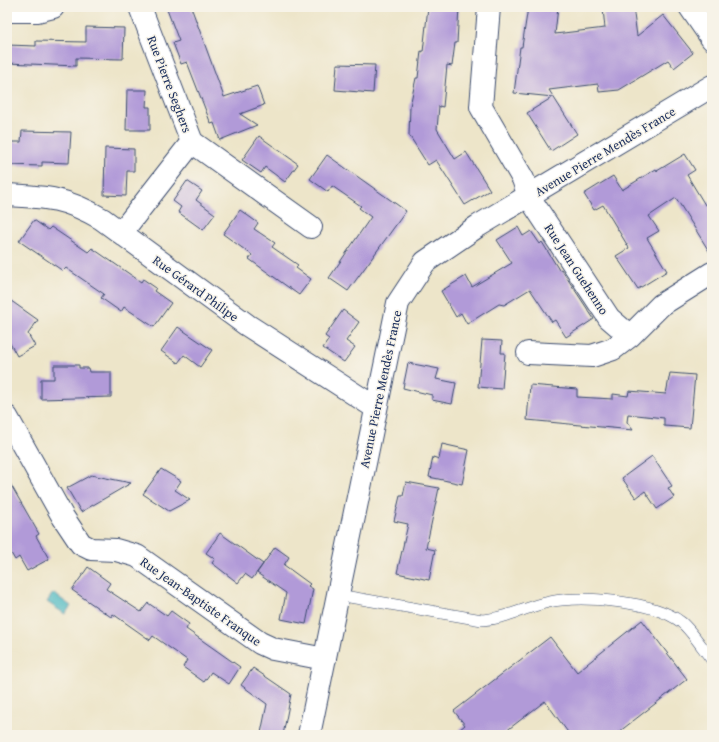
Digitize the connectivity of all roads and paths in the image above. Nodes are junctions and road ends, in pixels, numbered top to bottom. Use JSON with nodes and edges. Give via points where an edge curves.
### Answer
{"nodes":[{"id":1,"x":53,"y":7,"type":"edge"},
{"id":2,"x":140,"y":7,"type":"edge"},
{"id":3,"x":489,"y":7,"type":"edge"},
{"id":4,"x":690,"y":7,"type":"edge"},
{"id":5,"x":7,"y":11,"type":"edge"},
{"id":6,"x":712,"y":39,"type":"edge"},
{"id":7,"x":712,"y":86,"type":"edge"},
{"id":8,"x":192,"y":142,"type":"junction"},
{"id":9,"x":7,"y":195,"type":"edge"},
{"id":10,"x":529,"y":197,"type":"junction"},
{"id":11,"x":311,"y":227,"type":"dead end"},
{"id":12,"x":121,"y":233,"type":"junction"},
{"id":13,"x":712,"y":273,"type":"edge"},
{"id":14,"x":630,"y":336,"type":"junction"},
{"id":15,"x":528,"y":353,"type":"dead end"},
{"id":16,"x":376,"y":408,"type":"junction"},
{"id":17,"x":7,"y":417,"type":"edge"},
{"id":18,"x":338,"y":595,"type":"junction"},
{"id":19,"x":325,"y":659,"type":"junction"},
{"id":20,"x":712,"y":660,"type":"edge"},
{"id":21,"x":309,"y":735,"type":"edge"}],
"edges":[{"from":1,"to":5,"type":"street","via":[[37,12]]},
{"from":2,"to":8,"type":"street","name":"Rue Pierre Seghers"},
{"from":3,"to":10,"type":"street","name":"Rue Jean Guehenno","via":[[481,107],[523,179]]},
{"from":4,"to":6,"type":"street"},
{"from":7,"to":10,"type":"street","name":"Avenue Pierre Mendès France"},
{"from":8,"to":11,"type":"street"},
{"from":8,"to":12,"type":"street","name":"Rue Pierre Seghers"},
{"from":9,"to":12,"type":"street","name":"Rue Gérard Philipe","via":[[62,200],[82,208]]},
{"from":10,"to":14,"type":"street","name":"Rue Jean Guehenno","via":[[609,318]]},
{"from":10,"to":16,"type":"street","name":"Avenue Pierre Mendès France","via":[[478,226],[425,262],[398,303]]},
{"from":12,"to":16,"type":"street","name":"Rue Gérard Philipe","via":[[248,325]]},
{"from":13,"to":14,"type":"street","via":[[661,305]]},
{"from":14,"to":15,"type":"street","via":[[614,349],[592,356]]},
{"from":16,"to":18,"type":"street","name":"Avenue Pierre Mendès France"},
{"from":17,"to":19,"type":"street","name":"Rue Jean-Baptiste Franque","via":[[81,544],[91,549],[116,550],[137,556],[260,644]]},
{"from":18,"to":19,"type":"street","name":"Avenue Pierre Mendès France"},
{"from":18,"to":20,"type":"lane","via":[[482,620],[573,598],[638,604],[682,622]]},
{"from":19,"to":21,"type":"street","name":"Avenue Pierre Mendès France"}]}
